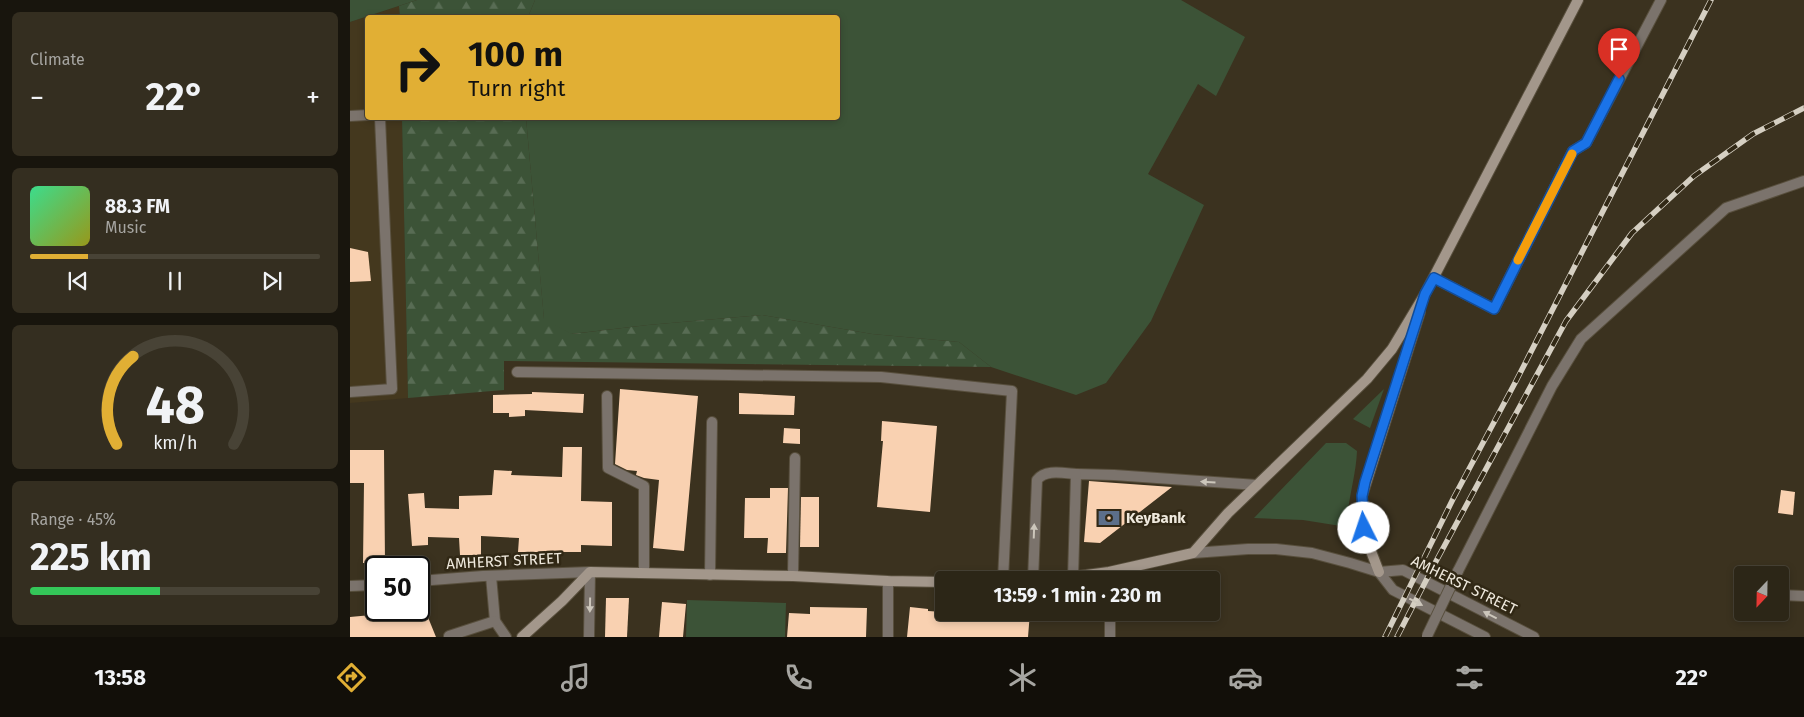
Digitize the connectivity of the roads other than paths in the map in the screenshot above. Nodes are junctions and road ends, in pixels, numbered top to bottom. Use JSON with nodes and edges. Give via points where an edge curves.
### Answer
{"nodes":[{"id":1,"x":1578,"y":0,"type":"edge"},
{"id":2,"x":1661,"y":0,"type":"edge"},
{"id":3,"x":365,"y":115,"type":"edge"},
{"id":4,"x":350,"y":116,"type":"edge"},
{"id":5,"x":380,"y":120,"type":"edge"},
{"id":6,"x":1804,"y":180,"type":"edge"},
{"id":7,"x":1434,"y":278,"type":"junction"},
{"id":8,"x":1425,"y":294,"type":"junction"},
{"id":9,"x":516,"y":372,"type":"dead end"},
{"id":10,"x":350,"y":392,"type":"edge"},
{"id":11,"x":607,"y":396,"type":"dead end"},
{"id":12,"x":712,"y":422,"type":"dead end"},
{"id":13,"x":796,"y":458,"type":"dead end"},
{"id":14,"x":1076,"y":474,"type":"junction"},
{"id":15,"x":1257,"y":484,"type":"junction"},
{"id":16,"x":1193,"y":553,"type":"junction"},
{"id":17,"x":1003,"y":571,"type":"edge"},
{"id":18,"x":1033,"y":571,"type":"edge"},
{"id":19,"x":1073,"y":571,"type":"edge"},
{"id":20,"x":1127,"y":571,"type":"edge"},
{"id":21,"x":590,"y":572,"type":"junction"},
{"id":22,"x":1378,"y":572,"type":"junction"},
{"id":23,"x":644,"y":573,"type":"junction"},
{"id":24,"x":710,"y":574,"type":"junction"},
{"id":25,"x":491,"y":576,"type":"junction"},
{"id":26,"x":793,"y":576,"type":"junction"},
{"id":27,"x":430,"y":580,"type":"edge"},
{"id":28,"x":888,"y":581,"type":"junction"},
{"id":29,"x":935,"y":582,"type":"edge"},
{"id":30,"x":365,"y":585,"type":"edge"},
{"id":31,"x":350,"y":586,"type":"edge"},
{"id":32,"x":1789,"y":595,"type":"edge"},
{"id":33,"x":1804,"y":596,"type":"edge"},
{"id":34,"x":495,"y":621,"type":"junction"},
{"id":35,"x":1110,"y":621,"type":"edge"},
{"id":36,"x":449,"y":636,"type":"dead end"},
{"id":37,"x":1427,"y":636,"type":"edge"},
{"id":38,"x":506,"y":637,"type":"edge"},
{"id":39,"x":522,"y":637,"type":"edge"},
{"id":40,"x":589,"y":637,"type":"edge"},
{"id":41,"x":888,"y":637,"type":"edge"},
{"id":42,"x":1110,"y":637,"type":"edge"},
{"id":43,"x":1485,"y":637,"type":"edge"},
{"id":44,"x":1534,"y":637,"type":"edge"}],
"edges":[{"from":1,"to":7,"type":"main road"},
{"from":2,"to":7,"type":"street","via":[[1586,143],[1573,151],[1494,309]]},
{"from":3,"to":4,"type":"street"},
{"from":5,"to":10,"type":"street","via":[[392,389]]},
{"from":6,"to":37,"type":"street","bridge":true,"via":[[1726,208],[1581,339],[1552,386]]},
{"from":7,"to":8,"type":"main road"},
{"from":8,"to":15,"type":"main road","via":[[1392,349],[1367,379]]},
{"from":8,"to":22,"type":"main road","via":[[1362,496],[1364,533]]},
{"from":9,"to":17,"type":"street","via":[[882,377],[1012,391]]},
{"from":11,"to":23,"type":"street","via":[[608,468],[644,486]]},
{"from":12,"to":24,"type":"street"},
{"from":13,"to":26,"type":"street"},
{"from":15,"to":14,"type":"street","one_way":true},
{"from":18,"to":14,"type":"street","one_way":true,"via":[[1037,480],[1046,473]]},
{"from":14,"to":19,"type":"street"},
{"from":15,"to":16,"type":"main road"},
{"from":16,"to":20,"type":"main road"},
{"from":16,"to":22,"type":"street","name":"AMHERST STREET","via":[[1276,549],[1312,553]]},
{"from":21,"to":23,"type":"main road"},
{"from":21,"to":25,"type":"street","name":"AMHERST STREET"},
{"from":21,"to":39,"type":"main road"},
{"from":21,"to":40,"type":"street","one_way":true},
{"from":22,"to":43,"type":"street","one_way":true,"via":[[1393,590]]},
{"from":44,"to":22,"type":"street","name":"AMHERST STREET","one_way":true,"via":[[1403,570]]},
{"from":23,"to":24,"type":"main road"},
{"from":24,"to":26,"type":"main road"},
{"from":25,"to":27,"type":"street","name":"AMHERST STREET"},
{"from":25,"to":34,"type":"street"},
{"from":26,"to":28,"type":"main road"},
{"from":28,"to":29,"type":"main road"},
{"from":28,"to":41,"type":"street"},
{"from":30,"to":31,"type":"street"},
{"from":32,"to":33,"type":"street"},
{"from":34,"to":36,"type":"street"},
{"from":34,"to":38,"type":"street"},
{"from":35,"to":42,"type":"street"}]}
